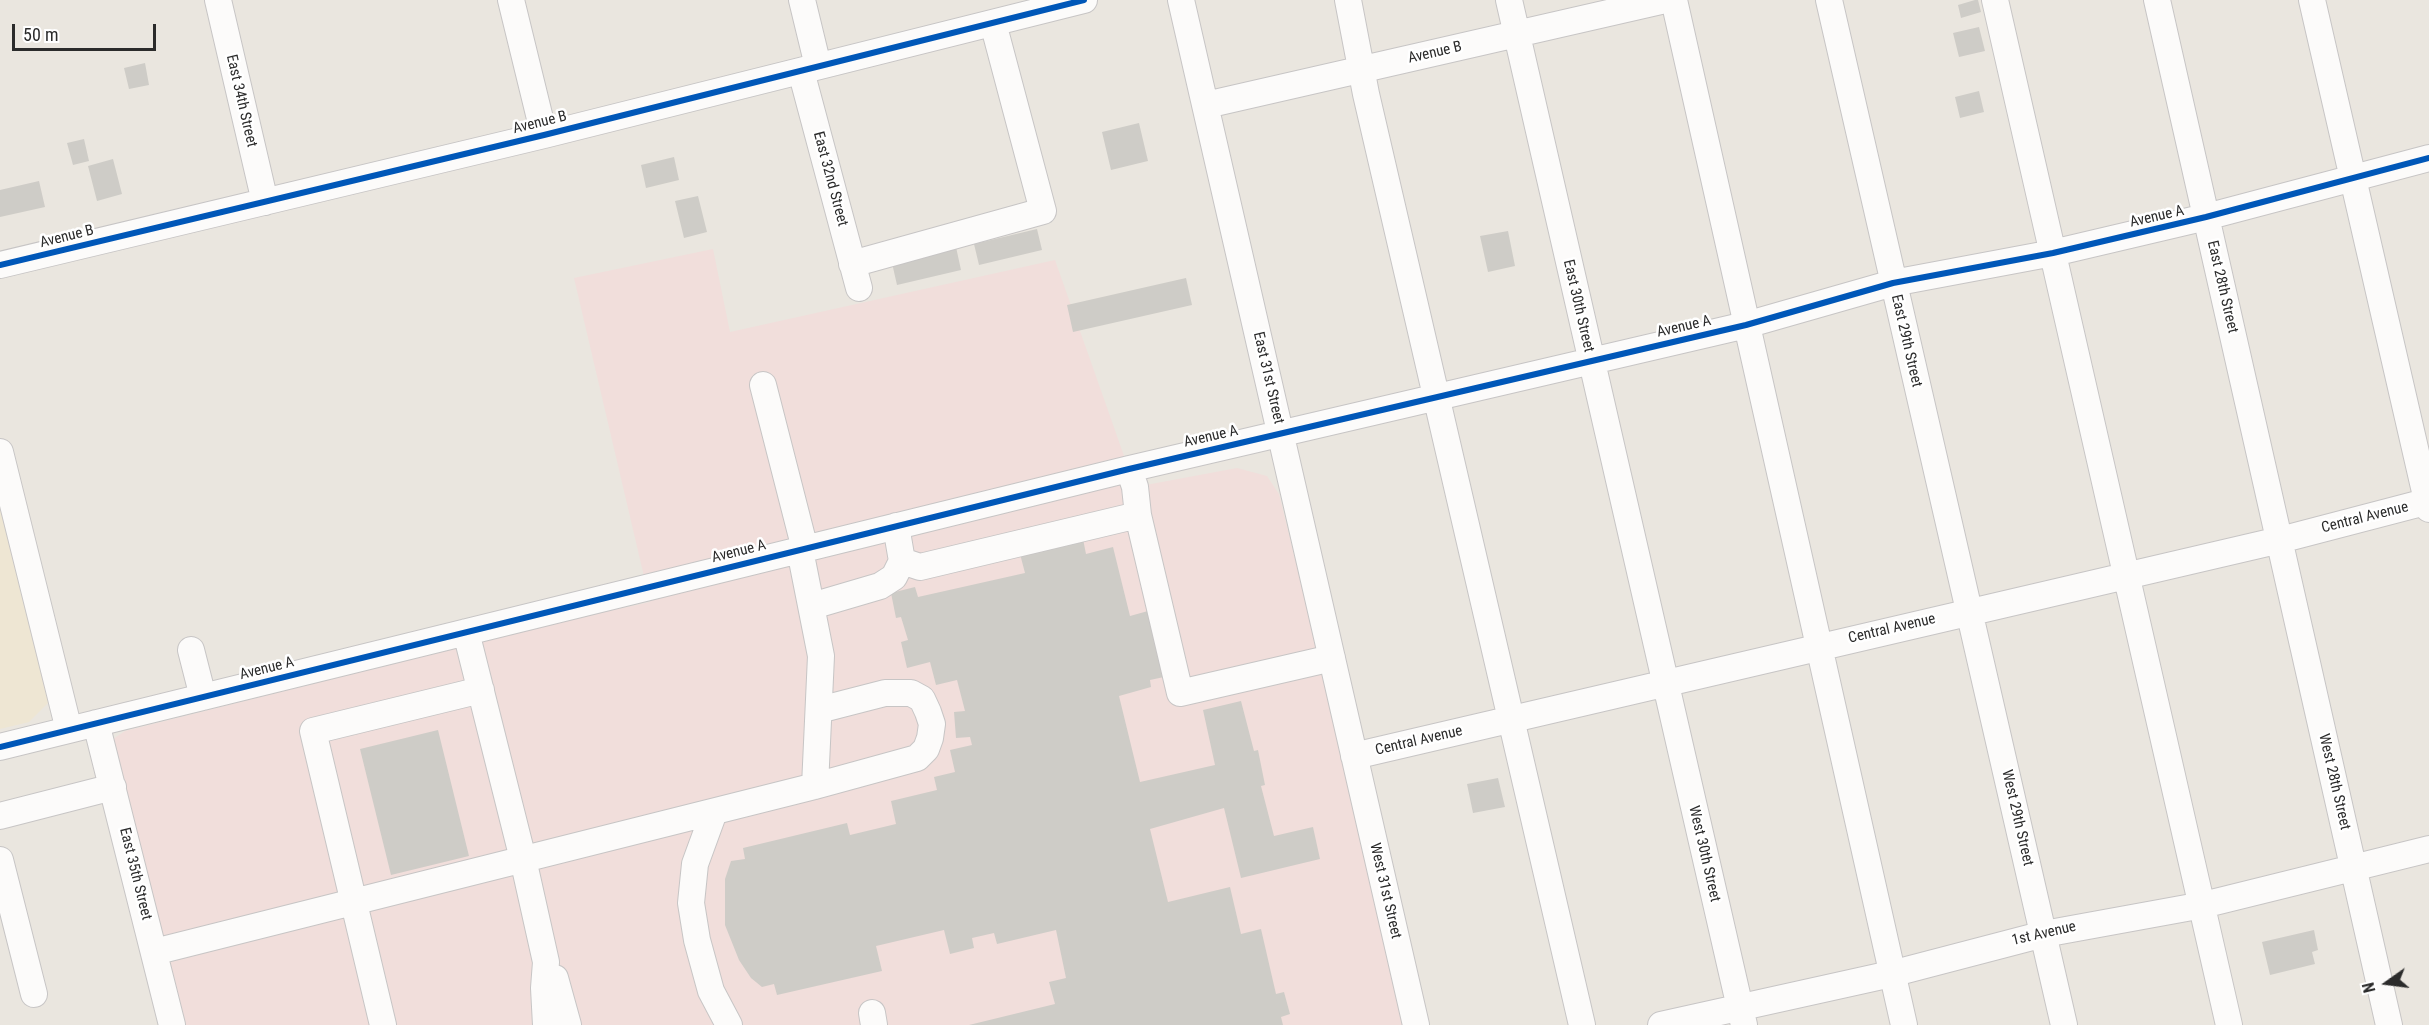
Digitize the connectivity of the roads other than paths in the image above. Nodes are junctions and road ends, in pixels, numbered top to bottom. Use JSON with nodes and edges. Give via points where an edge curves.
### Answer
{"nodes":[{"id":1,"x":218,"y":0,"type":"edge"},
{"id":2,"x":511,"y":0,"type":"edge"},
{"id":3,"x":802,"y":0,"type":"edge"},
{"id":4,"x":1084,"y":0,"type":"edge"},
{"id":5,"x":1181,"y":0,"type":"edge"},
{"id":6,"x":1348,"y":0,"type":"edge"},
{"id":7,"x":1509,"y":0,"type":"edge"},
{"id":8,"x":1665,"y":0,"type":"edge"},
{"id":9,"x":1674,"y":0,"type":"edge"},
{"id":10,"x":1829,"y":0,"type":"edge"},
{"id":11,"x":1995,"y":0,"type":"edge"},
{"id":12,"x":2157,"y":0,"type":"edge"},
{"id":13,"x":2312,"y":0,"type":"edge"},
{"id":14,"x":993,"y":23,"type":"junction"},
{"id":15,"x":1516,"y":34,"type":"junction"},
{"id":16,"x":810,"y":69,"type":"junction"},
{"id":17,"x":1362,"y":69,"type":"junction"},
{"id":18,"x":1206,"y":105,"type":"junction"},
{"id":19,"x":544,"y":135,"type":"junction"},
{"id":20,"x":2429,"y":158,"type":"edge"},
{"id":21,"x":2353,"y":178,"type":"junction"},
{"id":22,"x":265,"y":202,"type":"junction"},
{"id":23,"x":2206,"y":217,"type":"junction"},
{"id":24,"x":2053,"y":253,"type":"junction"},
{"id":25,"x":0,"y":265,"type":"edge"},
{"id":26,"x":1893,"y":283,"type":"junction"},
{"id":27,"x":1746,"y":325,"type":"junction"},
{"id":28,"x":1591,"y":361,"type":"junction"},
{"id":29,"x":763,"y":385,"type":"dead end"},
{"id":30,"x":1437,"y":397,"type":"junction"},
{"id":31,"x":1281,"y":434,"type":"junction"},
{"id":32,"x":0,"y":452,"type":"edge"},
{"id":33,"x":1129,"y":469,"type":"junction"},
{"id":34,"x":2428,"y":504,"type":"edge"},
{"id":35,"x":1138,"y":515,"type":"junction"},
{"id":36,"x":896,"y":526,"type":"junction"},
{"id":37,"x":2280,"y":540,"type":"junction"},
{"id":38,"x":802,"y":549,"type":"junction"},
{"id":39,"x":902,"y":561,"type":"junction"},
{"id":40,"x":2127,"y":574,"type":"junction"},
{"id":41,"x":812,"y":606,"type":"junction"},
{"id":42,"x":1969,"y":611,"type":"junction"},
{"id":43,"x":466,"y":632,"type":"junction"},
{"id":44,"x":1818,"y":646,"type":"junction"},
{"id":45,"x":191,"y":650,"type":"dead end"},
{"id":46,"x":1332,"y":658,"type":"junction"},
{"id":47,"x":1664,"y":682,"type":"junction"},
{"id":48,"x":481,"y":690,"type":"junction"},
{"id":49,"x":203,"y":697,"type":"junction"},
{"id":50,"x":819,"y":710,"type":"junction"},
{"id":51,"x":1512,"y":718,"type":"junction"},
{"id":52,"x":96,"y":723,"type":"junction"},
{"id":53,"x":69,"y":730,"type":"junction"},
{"id":54,"x":0,"y":747,"type":"edge"},
{"id":55,"x":1354,"y":756,"type":"junction"},
{"id":56,"x":815,"y":786,"type":"junction"},
{"id":57,"x":113,"y":787,"type":"junction"},
{"id":58,"x":714,"y":812,"type":"junction"},
{"id":59,"x":0,"y":816,"type":"edge"},
{"id":60,"x":2429,"y":849,"type":"edge"},
{"id":61,"x":523,"y":859,"type":"junction"},
{"id":62,"x":0,"y":860,"type":"edge"},
{"id":63,"x":2354,"y":869,"type":"junction"},
{"id":64,"x":352,"y":902,"type":"junction"},
{"id":65,"x":2203,"y":905,"type":"junction"},
{"id":66,"x":2044,"y":934,"type":"junction"},
{"id":67,"x":154,"y":952,"type":"junction"},
{"id":68,"x":546,"y":962,"type":"junction"},
{"id":69,"x":1891,"y":974,"type":"junction"},
{"id":70,"x":34,"y":994,"type":"dead end"},
{"id":71,"x":1742,"y":1016,"type":"edge"},
{"id":72,"x":172,"y":1025,"type":"edge"},
{"id":73,"x":383,"y":1025,"type":"edge"},
{"id":74,"x":546,"y":1025,"type":"edge"},
{"id":75,"x":568,"y":1025,"type":"edge"},
{"id":76,"x":729,"y":1025,"type":"edge"},
{"id":77,"x":1416,"y":1025,"type":"edge"},
{"id":78,"x":1582,"y":1025,"type":"edge"},
{"id":79,"x":1661,"y":1025,"type":"edge"},
{"id":80,"x":1904,"y":1025,"type":"edge"},
{"id":81,"x":2064,"y":1025,"type":"edge"},
{"id":82,"x":2229,"y":1025,"type":"edge"},
{"id":83,"x":2389,"y":1025,"type":"edge"}],
"edges":[{"from":1,"to":22,"type":"street","name":"East 34th Street"},
{"from":2,"to":19,"type":"street"},
{"from":3,"to":16,"type":"street","name":"East 32nd Street"},
{"from":4,"to":14,"type":"street","name":"Avenue B"},
{"from":5,"to":18,"type":"street","name":"East 31st Street"},
{"from":6,"to":17,"type":"street"},
{"from":7,"to":15,"type":"street","name":"East 30th Street"},
{"from":8,"to":15,"type":"street","name":"Avenue B"},
{"from":9,"to":27,"type":"street"},
{"from":10,"to":26,"type":"street","name":"East 29th Street"},
{"from":11,"to":24,"type":"street"},
{"from":12,"to":23,"type":"street","name":"East 28th Street"},
{"from":13,"to":21,"type":"street"},
{"from":14,"to":16,"type":"street","name":"Avenue B"},
{"from":14,"to":16,"type":"street","name":"East 32nd Street","via":[[1043,211],[855,276]]},
{"from":15,"to":17,"type":"street","name":"Avenue B"},
{"from":15,"to":28,"type":"street","name":"East 30th Street"},
{"from":16,"to":19,"type":"street","name":"Avenue B"},
{"from":17,"to":18,"type":"street","name":"Avenue B"},
{"from":17,"to":30,"type":"street"},
{"from":18,"to":31,"type":"street","name":"East 31st Street"},
{"from":19,"to":22,"type":"street","name":"Avenue B"},
{"from":20,"to":21,"type":"street","name":"Avenue A"},
{"from":21,"to":23,"type":"street","name":"Avenue A"},
{"from":21,"to":34,"type":"street"},
{"from":22,"to":25,"type":"street","name":"Avenue B"},
{"from":23,"to":24,"type":"street","name":"Avenue A"},
{"from":23,"to":37,"type":"street","name":"East 28th Street"},
{"from":24,"to":26,"type":"street","name":"Avenue A"},
{"from":24,"to":40,"type":"street"},
{"from":26,"to":27,"type":"street","name":"Avenue A"},
{"from":26,"to":42,"type":"street","name":"East 29th Street"},
{"from":27,"to":28,"type":"street","name":"Avenue A"},
{"from":27,"to":44,"type":"street"},
{"from":28,"to":30,"type":"street","name":"Avenue A"},
{"from":28,"to":47,"type":"street","name":"East 30th Street"},
{"from":29,"to":38,"type":"street"},
{"from":30,"to":31,"type":"street","name":"Avenue A"},
{"from":30,"to":51,"type":"street"},
{"from":31,"to":33,"type":"street","name":"Avenue A"},
{"from":31,"to":46,"type":"street","name":"East 31st Street"},
{"from":32,"to":53,"type":"street"},
{"from":33,"to":35,"type":"street"},
{"from":33,"to":36,"type":"street","name":"Avenue A"},
{"from":34,"to":37,"type":"street","name":"Central Avenue"},
{"from":35,"to":39,"type":"street","via":[[920,567]]},
{"from":35,"to":46,"type":"street","via":[[1180,693]]},
{"from":36,"to":38,"type":"street","name":"Avenue A"},
{"from":36,"to":39,"type":"street"},
{"from":37,"to":40,"type":"street","name":"Central Avenue"},
{"from":37,"to":63,"type":"street","name":"West 28th Street"},
{"from":38,"to":41,"type":"street"},
{"from":38,"to":43,"type":"street","name":"Avenue A"},
{"from":39,"to":41,"type":"street","via":[[894,577],[880,586]]},
{"from":40,"to":42,"type":"street","name":"Central Avenue"},
{"from":40,"to":65,"type":"street"},
{"from":41,"to":50,"type":"street","via":[[821,656]]},
{"from":42,"to":44,"type":"street","name":"Central Avenue"},
{"from":42,"to":66,"type":"street","name":"West 29th Street"},
{"from":43,"to":48,"type":"street"},
{"from":43,"to":49,"type":"street","name":"Avenue A"},
{"from":44,"to":47,"type":"street","name":"Central Avenue"},
{"from":44,"to":69,"type":"street"},
{"from":45,"to":49,"type":"street"},
{"from":46,"to":55,"type":"street","name":"East 31st Street"},
{"from":47,"to":51,"type":"street","name":"Central Avenue"},
{"from":47,"to":71,"type":"street","name":"West 30th Street"},
{"from":48,"to":61,"type":"street"},
{"from":48,"to":64,"type":"street","via":[[312,731]]},
{"from":49,"to":52,"type":"street","name":"Avenue A"},
{"from":50,"to":56,"type":"street"},
{"from":50,"to":56,"type":"street","via":[[885,693],[911,693],[922,699],[932,724],[926,749],[917,758]]},
{"from":51,"to":55,"type":"street","name":"Central Avenue"},
{"from":51,"to":78,"type":"street"},
{"from":52,"to":53,"type":"street","name":"Avenue A"},
{"from":52,"to":57,"type":"street","name":"East 35th Street"},
{"from":53,"to":54,"type":"street","name":"Avenue A"},
{"from":55,"to":77,"type":"street","name":"West 31st Street"},
{"from":56,"to":58,"type":"street"},
{"from":57,"to":59,"type":"street"},
{"from":57,"to":67,"type":"street","name":"East 35th Street"},
{"from":58,"to":61,"type":"street"},
{"from":58,"to":76,"type":"street","via":[[695,864],[691,903],[711,991]]},
{"from":60,"to":63,"type":"street","name":"1st Avenue"},
{"from":61,"to":64,"type":"street"},
{"from":61,"to":68,"type":"street"},
{"from":62,"to":70,"type":"street"},
{"from":63,"to":65,"type":"street","name":"1st Avenue"},
{"from":63,"to":83,"type":"street","name":"West 28th Street"},
{"from":64,"to":67,"type":"street"},
{"from":64,"to":73,"type":"street"},
{"from":65,"to":66,"type":"street","name":"1st Avenue"},
{"from":65,"to":82,"type":"street"},
{"from":66,"to":69,"type":"street","name":"1st Avenue"},
{"from":66,"to":81,"type":"street","name":"West 29th Street"},
{"from":67,"to":72,"type":"street","name":"East 35th Street"},
{"from":68,"to":74,"type":"street"},
{"from":68,"to":75,"type":"street","via":[[554,974]]},
{"from":69,"to":71,"type":"street","name":"1st Avenue"},
{"from":69,"to":80,"type":"street"},
{"from":71,"to":79,"type":"street","name":"1st Avenue"}]}
